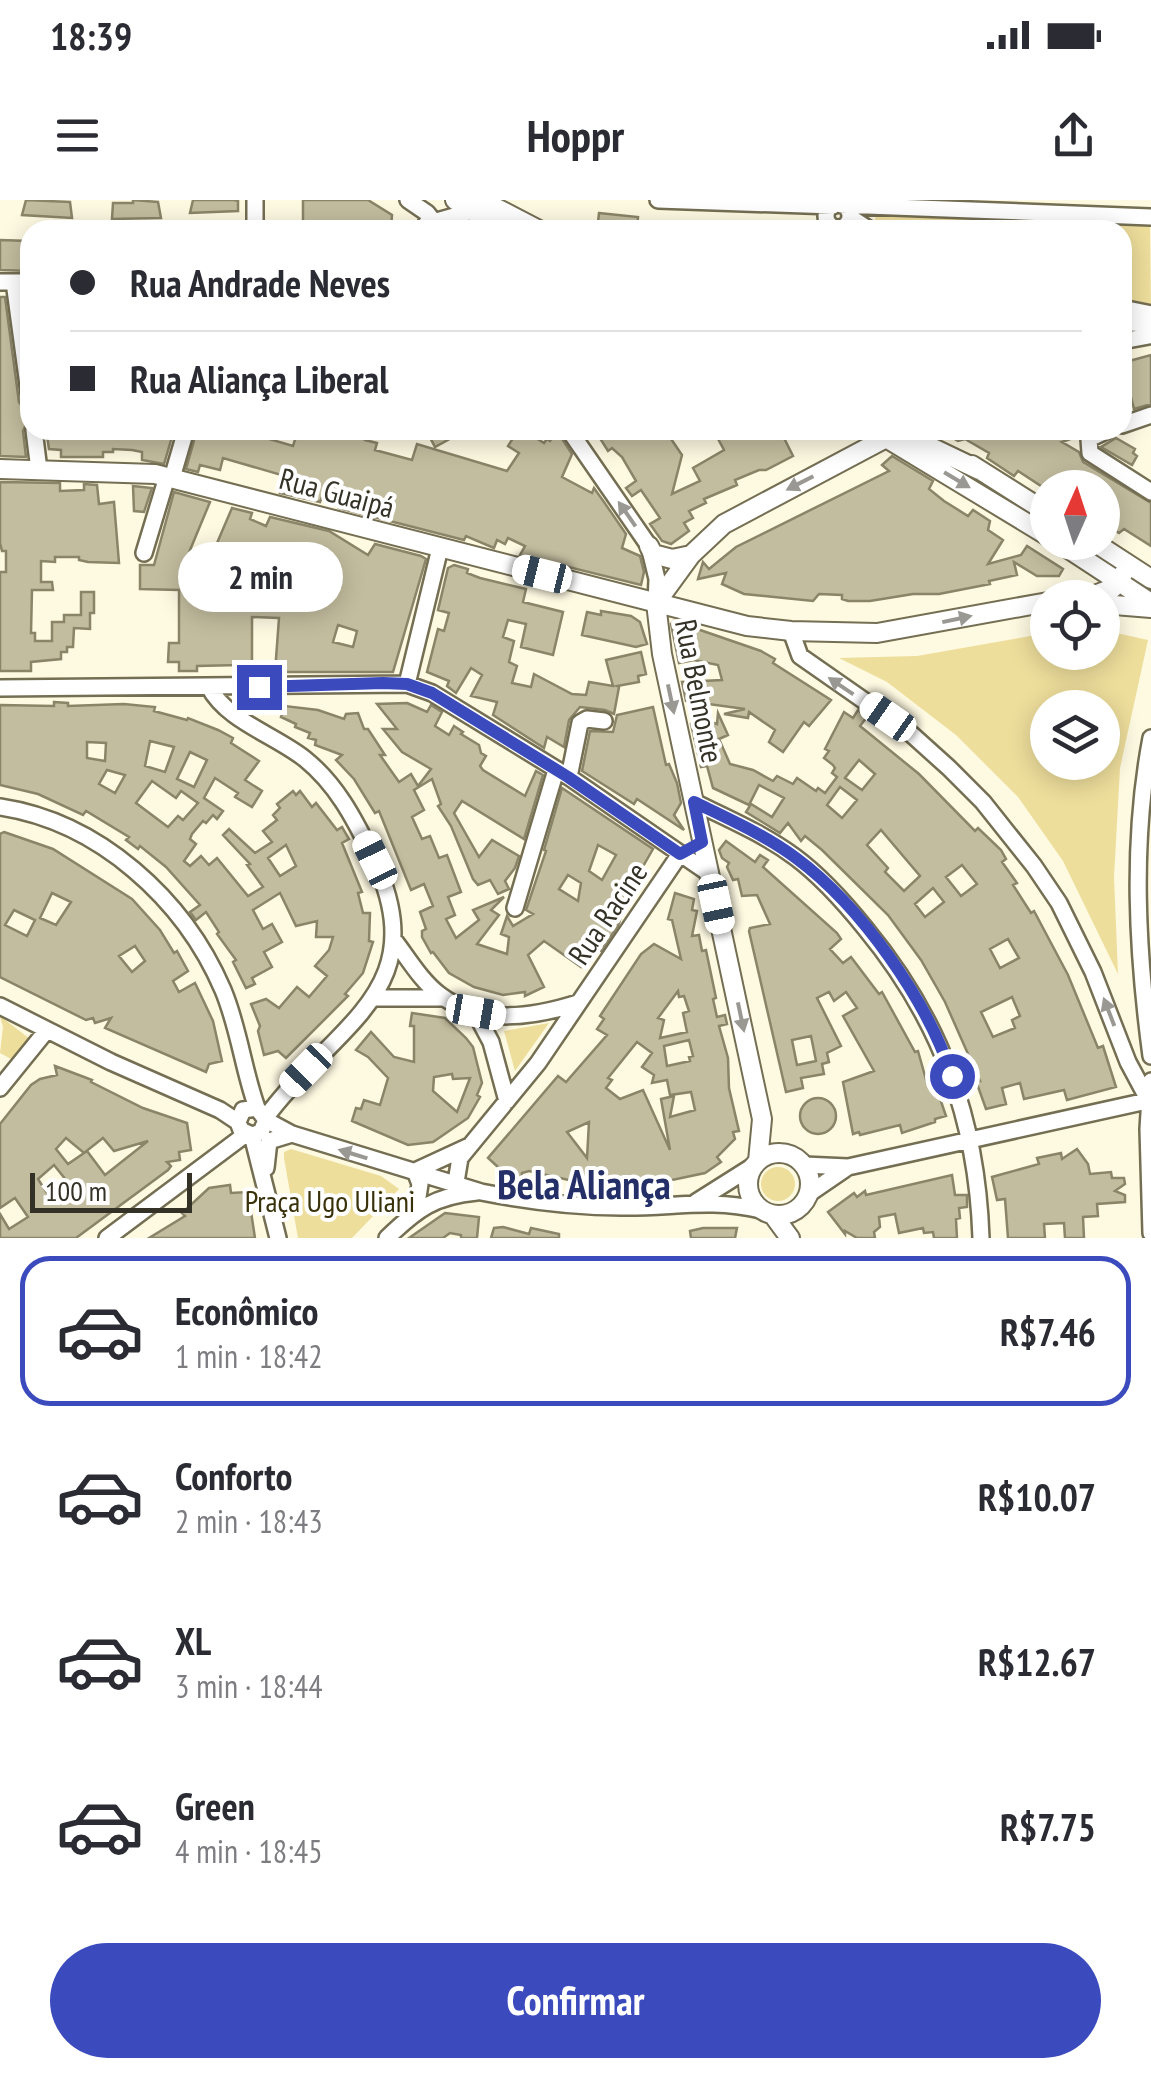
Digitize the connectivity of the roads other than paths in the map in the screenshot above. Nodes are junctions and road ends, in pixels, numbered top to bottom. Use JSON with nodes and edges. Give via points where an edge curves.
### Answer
{"nodes":[{"id":1,"x":395,"y":200,"type":"edge"},
{"id":2,"x":408,"y":200,"type":"edge"},
{"id":3,"x":455,"y":200,"type":"edge"},
{"id":4,"x":658,"y":200,"type":"edge"},
{"id":5,"x":476,"y":206,"type":"edge"},
{"id":6,"x":1151,"y":214,"type":"edge"},
{"id":7,"x":844,"y":216,"type":"edge"},
{"id":8,"x":423,"y":220,"type":"edge"},
{"id":9,"x":426,"y":220,"type":"edge"},
{"id":10,"x":444,"y":220,"type":"edge"},
{"id":11,"x":513,"y":220,"type":"edge"},
{"id":12,"x":15,"y":282,"type":"edge"},
{"id":13,"x":20,"y":315,"type":"edge"},
{"id":14,"x":35,"y":440,"type":"edge"},
{"id":15,"x":183,"y":440,"type":"edge"},
{"id":16,"x":576,"y":440,"type":"edge"},
{"id":17,"x":870,"y":440,"type":"edge"},
{"id":18,"x":890,"y":440,"type":"edge"},
{"id":19,"x":914,"y":440,"type":"edge"},
{"id":20,"x":938,"y":440,"type":"edge"},
{"id":21,"x":1089,"y":440,"type":"edge"},
{"id":22,"x":0,"y":469,"type":"edge"},
{"id":23,"x":39,"y":470,"type":"junction"},
{"id":24,"x":979,"y":470,"type":"junction"},
{"id":25,"x":170,"y":478,"type":"junction"},
{"id":26,"x":1151,"y":492,"type":"edge"},
{"id":27,"x":1030,"y":501,"type":"edge"},
{"id":28,"x":1030,"y":525,"type":"edge"},
{"id":29,"x":650,"y":546,"type":"junction"},
{"id":30,"x":440,"y":548,"type":"junction"},
{"id":31,"x":144,"y":554,"type":"dead end"},
{"id":32,"x":691,"y":555,"type":"junction"},
{"id":33,"x":1084,"y":560,"type":"edge"},
{"id":34,"x":1120,"y":560,"type":"edge"},
{"id":35,"x":1129,"y":566,"type":"junction"},
{"id":36,"x":1151,"y":579,"type":"edge"},
{"id":37,"x":1114,"y":580,"type":"edge"},
{"id":38,"x":1120,"y":580,"type":"edge"},
{"id":39,"x":1120,"y":584,"type":"edge"},
{"id":40,"x":656,"y":604,"type":"junction"},
{"id":41,"x":1120,"y":604,"type":"edge"},
{"id":42,"x":1030,"y":605,"type":"edge"},
{"id":43,"x":1151,"y":605,"type":"edge"},
{"id":44,"x":791,"y":632,"type":"junction"},
{"id":45,"x":407,"y":684,"type":"junction"},
{"id":46,"x":209,"y":687,"type":"junction"},
{"id":47,"x":0,"y":688,"type":"edge"},
{"id":48,"x":604,"y":720,"type":"dead end"},
{"id":49,"x":1151,"y":738,"type":"edge"},
{"id":50,"x":562,"y":773,"type":"junction"},
{"id":51,"x":694,"y":802,"type":"junction"},
{"id":52,"x":0,"y":807,"type":"edge"},
{"id":53,"x":702,"y":842,"type":"junction"},
{"id":54,"x":680,"y":854,"type":"junction"},
{"id":55,"x":710,"y":874,"type":"junction"},
{"id":56,"x":515,"y":908,"type":"dead end"},
{"id":57,"x":394,"y":940,"type":"junction"},
{"id":58,"x":374,"y":998,"type":"junction"},
{"id":59,"x":443,"y":998,"type":"junction"},
{"id":60,"x":579,"y":1003,"type":"junction"},
{"id":61,"x":0,"y":1006,"type":"edge"},
{"id":62,"x":476,"y":1012,"type":"junction"},
{"id":63,"x":47,"y":1030,"type":"junction"},
{"id":64,"x":1151,"y":1057,"type":"edge"},
{"id":65,"x":1128,"y":1062,"type":"junction"},
{"id":66,"x":1151,"y":1080,"type":"edge"},
{"id":67,"x":0,"y":1088,"type":"edge"},
{"id":68,"x":507,"y":1101,"type":"junction"},
{"id":69,"x":1150,"y":1102,"type":"edge"},
{"id":70,"x":251,"y":1120,"type":"junction"},
{"id":71,"x":1150,"y":1129,"type":"edge"},
{"id":72,"x":292,"y":1134,"type":"junction"},
{"id":73,"x":971,"y":1141,"type":"junction"},
{"id":74,"x":470,"y":1145,"type":"junction"},
{"id":75,"x":755,"y":1164,"type":"junction"},
{"id":76,"x":804,"y":1164,"type":"junction"},
{"id":77,"x":848,"y":1167,"type":"junction"},
{"id":78,"x":415,"y":1171,"type":"junction"},
{"id":79,"x":266,"y":1182,"type":"junction"},
{"id":80,"x":456,"y":1182,"type":"junction"},
{"id":81,"x":481,"y":1192,"type":"junction"},
{"id":82,"x":810,"y":1193,"type":"junction"},
{"id":83,"x":696,"y":1202,"type":"junction"},
{"id":84,"x":416,"y":1210,"type":"junction"},
{"id":85,"x":796,"y":1211,"type":"junction"},
{"id":86,"x":767,"y":1212,"type":"junction"},
{"id":87,"x":1151,"y":1233,"type":"edge"},
{"id":88,"x":107,"y":1238,"type":"edge"},
{"id":89,"x":278,"y":1238,"type":"edge"},
{"id":90,"x":388,"y":1238,"type":"edge"},
{"id":91,"x":790,"y":1238,"type":"edge"},
{"id":92,"x":981,"y":1238,"type":"edge"}],
"edges":[{"from":1,"to":8,"type":"street"},
{"from":2,"to":9,"type":"street"},
{"from":3,"to":5,"type":"main road"},
{"from":4,"to":7,"type":"street","via":[[788,205]]},
{"from":5,"to":10,"type":"street"},
{"from":5,"to":11,"type":"main road"},
{"from":6,"to":7,"type":"street"},
{"from":12,"to":13,"type":"street"},
{"from":14,"to":23,"type":"street"},
{"from":15,"to":25,"type":"street"},
{"from":29,"to":16,"type":"street","name":"Rua Belmonte","one_way":true},
{"from":17,"to":32,"type":"main road","one_way":true,"via":[[724,524]]},
{"from":18,"to":28,"type":"main road","one_way":true},
{"from":19,"to":24,"type":"main road"},
{"from":20,"to":24,"type":"main road"},
{"from":21,"to":26,"type":"street","via":[[1090,453]]},
{"from":22,"to":23,"type":"main road","name":"Rua Guaipá"},
{"from":23,"to":25,"type":"main road","name":"Rua Guaipá"},
{"from":24,"to":27,"type":"main road"},
{"from":25,"to":30,"type":"main road","name":"Rua Guaipá"},
{"from":25,"to":31,"type":"street"},
{"from":29,"to":32,"type":"main road","via":[[662,558]]},
{"from":29,"to":40,"type":"street","name":"Rua Belmonte"},
{"from":30,"to":40,"type":"main road","name":"Rua Guaipá"},
{"from":30,"to":45,"type":"street"},
{"from":32,"to":40,"type":"main road"},
{"from":33,"to":37,"type":"main road"},
{"from":34,"to":35,"type":"main road"},
{"from":35,"to":36,"type":"main road"},
{"from":35,"to":38,"type":"main road"},
{"from":39,"to":43,"type":"main road"},
{"from":40,"to":44,"type":"main road","name":"Rua Guaipá"},
{"from":40,"to":51,"type":"main road","name":"Rua Belmonte","one_way":true},
{"from":41,"to":43,"type":"main road"},
{"from":44,"to":42,"type":"main road","name":"Rua Guaipá","one_way":true,"via":[[877,633]]},
{"from":65,"to":44,"type":"street","one_way":true,"via":[[1059,903],[1006,830],[909,732],[800,656]]},
{"from":45,"to":46,"type":"street"},
{"from":45,"to":50,"type":"street"},
{"from":46,"to":47,"type":"street"},
{"from":46,"to":57,"type":"street","via":[[218,705],[307,760],[348,808],[389,896]]},
{"from":48,"to":50,"type":"street","via":[[580,724]]},
{"from":49,"to":64,"type":"street","via":[[1139,910]]},
{"from":50,"to":54,"type":"street"},
{"from":50,"to":56,"type":"street"},
{"from":51,"to":53,"type":"main road","name":"Rua Belmonte"},
{"from":51,"to":73,"type":"street","via":[[796,858],[858,919],[926,1016]]},
{"from":52,"to":70,"type":"street","via":[[96,842],[175,912],[202,947],[236,1025]]},
{"from":53,"to":54,"type":"street"},
{"from":53,"to":55,"type":"main road","name":"Rua Belmonte"},
{"from":54,"to":55,"type":"street"},
{"from":54,"to":60,"type":"street","name":"Rua Racine"},
{"from":55,"to":75,"type":"main road","name":"Rua Belmonte","one_way":true,"via":[[762,1119]]},
{"from":57,"to":58,"type":"street","via":[[388,973]]},
{"from":57,"to":59,"type":"street"},
{"from":58,"to":59,"type":"street"},
{"from":58,"to":70,"type":"street"},
{"from":59,"to":62,"type":"street"},
{"from":60,"to":62,"type":"street","via":[[534,1015]]},
{"from":60,"to":68,"type":"street","name":"Rua Racine"},
{"from":61,"to":63,"type":"street"},
{"from":62,"to":68,"type":"street"},
{"from":63,"to":67,"type":"street"},
{"from":63,"to":70,"type":"street"},
{"from":64,"to":65,"type":"street"},
{"from":65,"to":69,"type":"street"},
{"from":66,"to":69,"type":"street"},
{"from":68,"to":74,"type":"street"},
{"from":69,"to":71,"type":"street"},
{"from":69,"to":73,"type":"street"},
{"from":70,"to":72,"type":"street"},
{"from":70,"to":79,"type":"street"},
{"from":70,"to":88,"type":"street"},
{"from":71,"to":87,"type":"street"},
{"from":78,"to":72,"type":"street","one_way":true},
{"from":72,"to":79,"type":"street","via":[[269,1142]]},
{"from":73,"to":77,"type":"street"},
{"from":73,"to":92,"type":"street"},
{"from":74,"to":78,"type":"street"},
{"from":74,"to":80,"type":"street"},
{"from":75,"to":76,"type":"main road","via":[[778,1152]]},
{"from":75,"to":83,"type":"street"},
{"from":75,"to":86,"type":"main road","via":[[748,1188]]},
{"from":76,"to":77,"type":"street"},
{"from":76,"to":82,"type":"main road"},
{"from":77,"to":82,"type":"street"},
{"from":78,"to":80,"type":"street"},
{"from":78,"to":84,"type":"street"},
{"from":79,"to":89,"type":"street"},
{"from":80,"to":81,"type":"street"},
{"from":81,"to":83,"type":"street","via":[[618,1208]]},
{"from":81,"to":84,"type":"street"},
{"from":82,"to":85,"type":"main road"},
{"from":83,"to":86,"type":"street"},
{"from":84,"to":90,"type":"street"},
{"from":85,"to":86,"type":"main road"},
{"from":85,"to":91,"type":"main road"},
{"from":86,"to":91,"type":"main road"}]}
